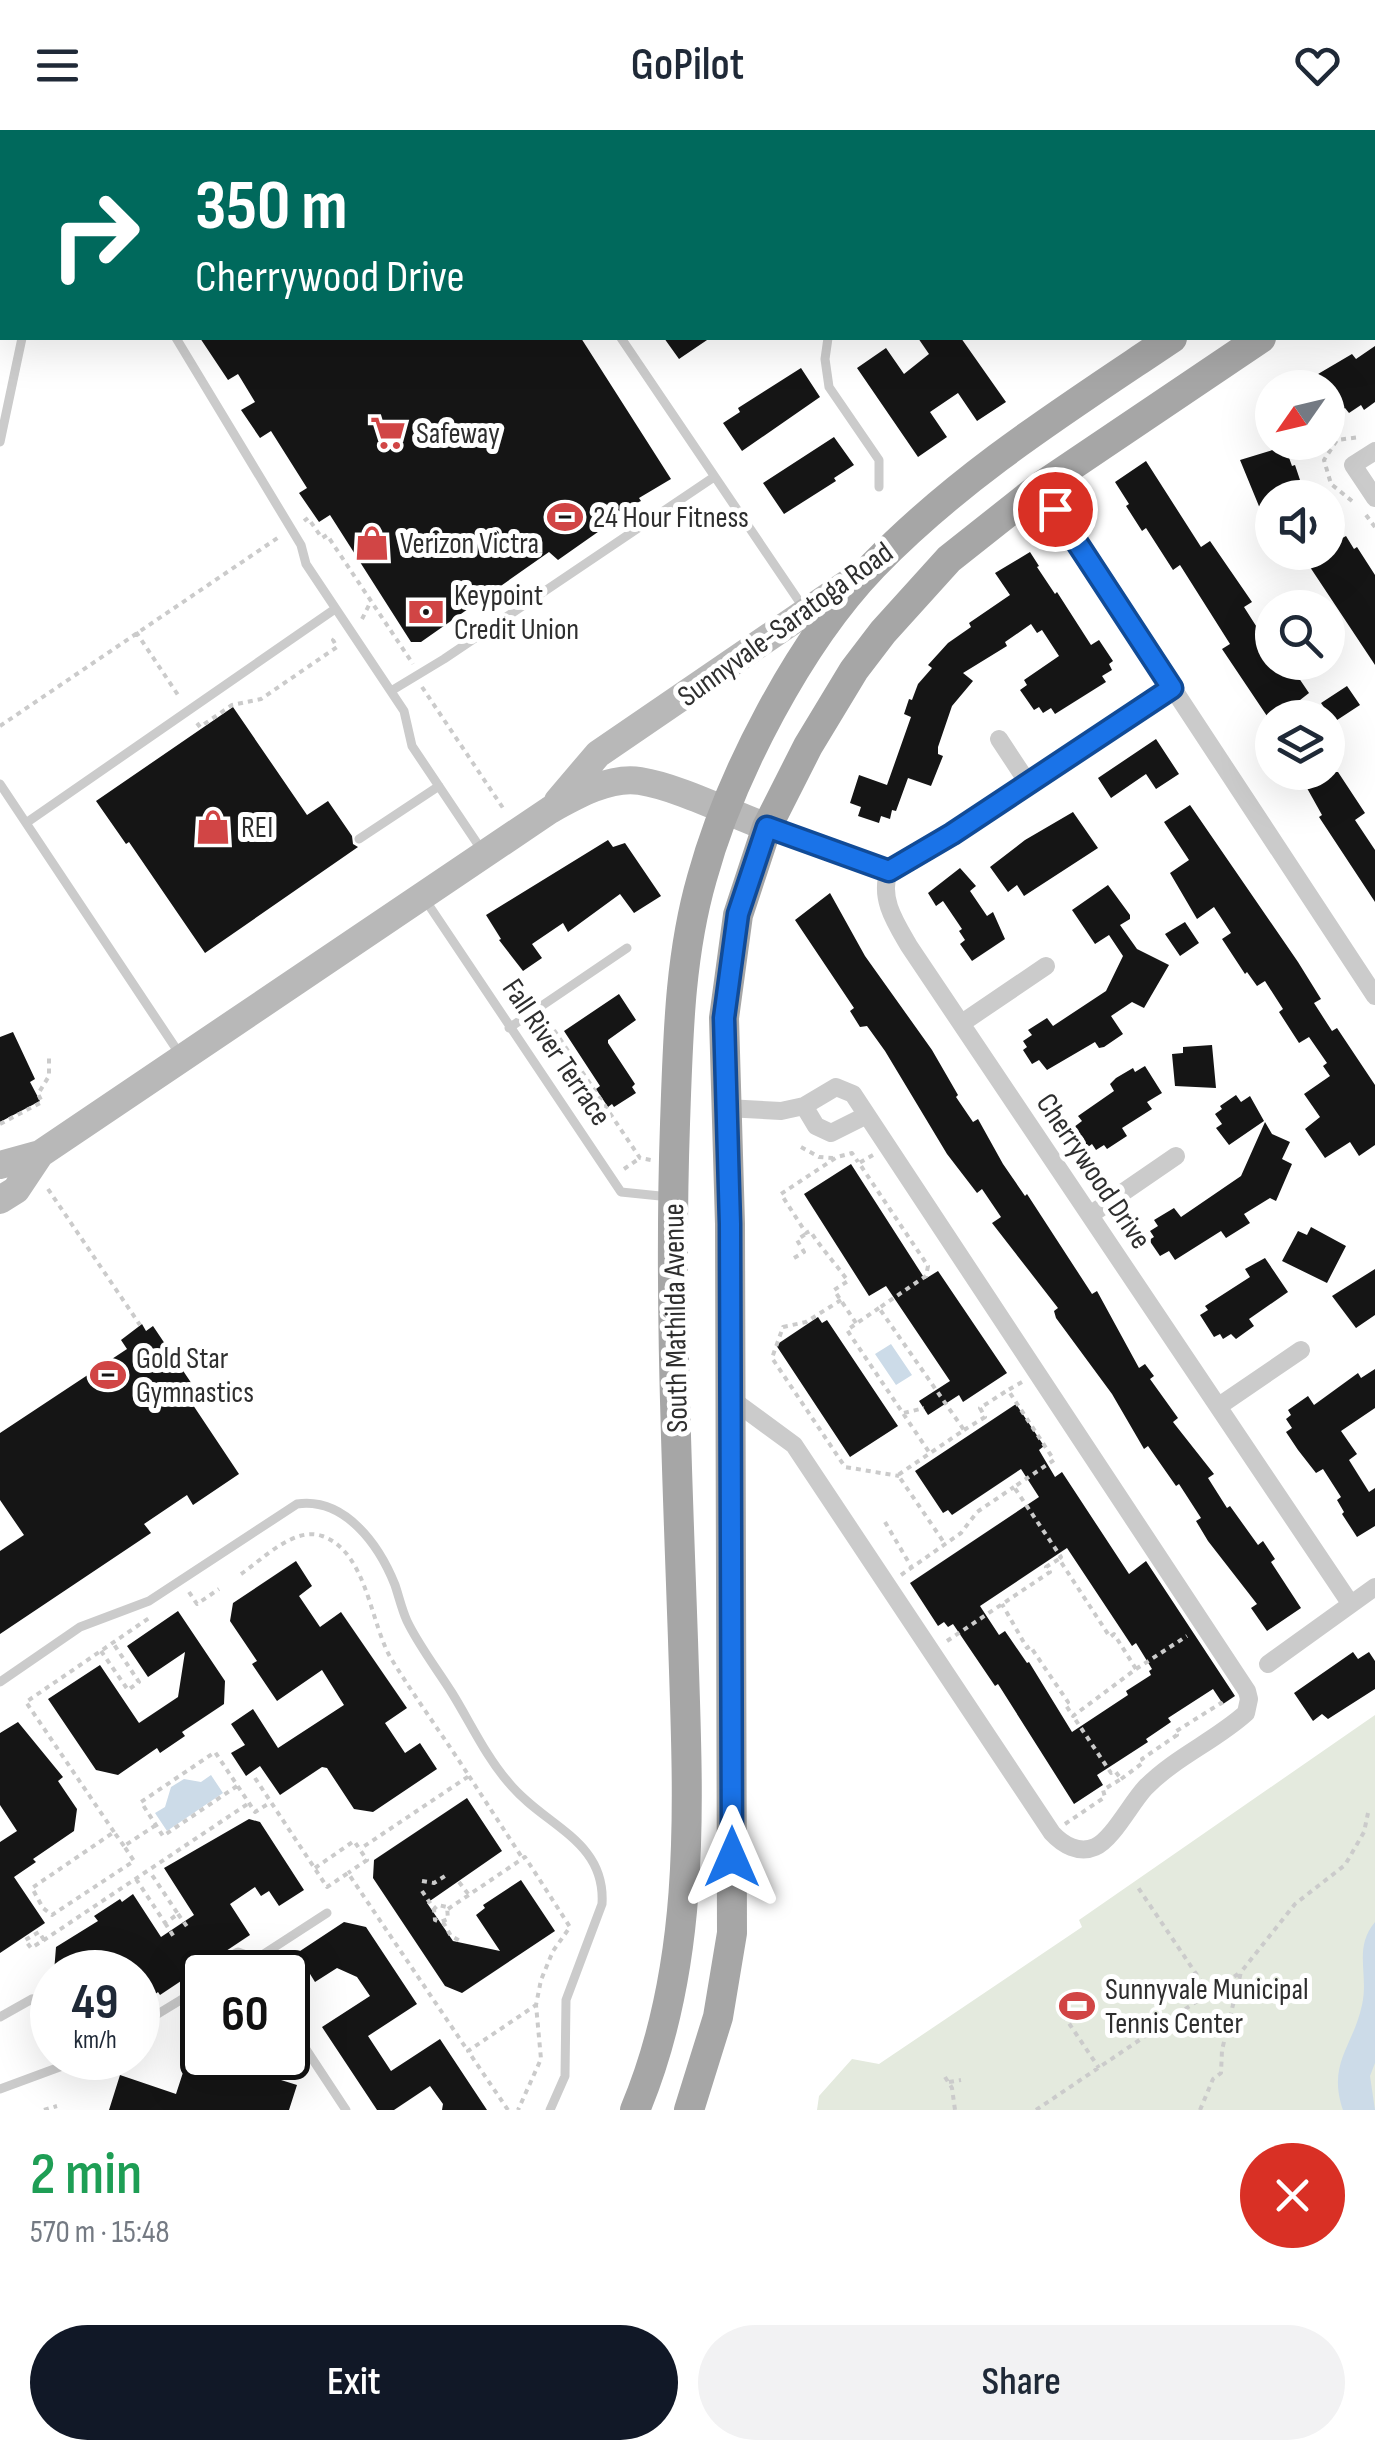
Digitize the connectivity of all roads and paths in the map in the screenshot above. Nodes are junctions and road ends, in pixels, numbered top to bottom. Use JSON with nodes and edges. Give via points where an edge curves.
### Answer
{"nodes":[{"id":1,"x":21,"y":340,"type":"edge"},
{"id":2,"x":177,"y":340,"type":"edge"},
{"id":3,"x":622,"y":340,"type":"edge"},
{"id":4,"x":828,"y":340,"type":"edge"},
{"id":5,"x":1169,"y":340,"type":"edge"},
{"id":6,"x":1259,"y":340,"type":"edge"},
{"id":7,"x":5,"y":384,"type":"edge"},
{"id":8,"x":0,"y":442,"type":"edge"},
{"id":9,"x":1368,"y":444,"type":"edge"},
{"id":10,"x":714,"y":477,"type":"junction"},
{"id":11,"x":879,"y":487,"type":"dead end"},
{"id":12,"x":1375,"y":498,"type":"edge"},
{"id":13,"x":1055,"y":509,"type":"dead end"},
{"id":14,"x":1375,"y":527,"type":"edge"},
{"id":15,"x":872,"y":568,"type":"junction"},
{"id":16,"x":335,"y":609,"type":"junction"},
{"id":17,"x":806,"y":612,"type":"junction"},
{"id":18,"x":1172,"y":688,"type":"junction"},
{"id":19,"x":391,"y":691,"type":"junction"},
{"id":20,"x":999,"y":739,"type":"dead end"},
{"id":21,"x":1028,"y":783,"type":"junction"},
{"id":22,"x":0,"y":784,"type":"edge"},
{"id":23,"x":439,"y":786,"type":"junction"},
{"id":24,"x":550,"y":810,"type":"junction"},
{"id":25,"x":724,"y":812,"type":"junction"},
{"id":26,"x":26,"y":823,"type":"junction"},
{"id":27,"x":767,"y":827,"type":"junction"},
{"id":28,"x":359,"y":839,"type":"dead end"},
{"id":29,"x":485,"y":855,"type":"junction"},
{"id":30,"x":889,"y":871,"type":"junction"},
{"id":31,"x":423,"y":897,"type":"junction"},
{"id":32,"x":627,"y":948,"type":"dead end"},
{"id":33,"x":1046,"y":966,"type":"dead end"},
{"id":34,"x":1375,"y":996,"type":"edge"},
{"id":35,"x":962,"y":1023,"type":"junction"},
{"id":36,"x":509,"y":1028,"type":"junction"},
{"id":37,"x":554,"y":1030,"type":"dead end"},
{"id":38,"x":49,"y":1058,"type":"dead end"},
{"id":39,"x":182,"y":1059,"type":"junction"},
{"id":40,"x":804,"y":1106,"type":"junction"},
{"id":41,"x":726,"y":1108,"type":"junction"},
{"id":42,"x":867,"y":1115,"type":"junction"},
{"id":43,"x":0,"y":1124,"type":"edge"},
{"id":44,"x":887,"y":1145,"type":"junction"},
{"id":45,"x":801,"y":1147,"type":"dead end"},
{"id":46,"x":40,"y":1154,"type":"junction"},
{"id":47,"x":1176,"y":1156,"type":"dead end"},
{"id":48,"x":837,"y":1157,"type":"junction"},
{"id":49,"x":640,"y":1158,"type":"junction"},
{"id":50,"x":656,"y":1160,"type":"dead end"},
{"id":51,"x":859,"y":1164,"type":"junction"},
{"id":52,"x":0,"y":1165,"type":"edge"},
{"id":53,"x":624,"y":1168,"type":"dead end"},
{"id":54,"x":48,"y":1189,"type":"dead end"},
{"id":55,"x":673,"y":1197,"type":"junction"},
{"id":56,"x":0,"y":1200,"type":"edge"},
{"id":57,"x":1090,"y":1215,"type":"junction"},
{"id":58,"x":807,"y":1233,"type":"junction"},
{"id":59,"x":794,"y":1258,"type":"dead end"},
{"id":60,"x":841,"y":1300,"type":"junction"},
{"id":61,"x":878,"y":1308,"type":"junction"},
{"id":62,"x":856,"y":1323,"type":"junction"},
{"id":63,"x":140,"y":1325,"type":"dead end"},
{"id":64,"x":1301,"y":1350,"type":"dead end"},
{"id":65,"x":1038,"y":1372,"type":"junction"},
{"id":66,"x":1008,"y":1390,"type":"junction"},
{"id":67,"x":730,"y":1398,"type":"junction"},
{"id":68,"x":1219,"y":1406,"type":"junction"},
{"id":69,"x":924,"y":1408,"type":"dead end"},
{"id":70,"x":903,"y":1413,"type":"junction"},
{"id":71,"x":964,"y":1430,"type":"junction"},
{"id":72,"x":930,"y":1453,"type":"junction"},
{"id":73,"x":849,"y":1468,"type":"junction"},
{"id":74,"x":841,"y":1474,"type":"dead end"},
{"id":75,"x":899,"y":1476,"type":"junction"},
{"id":76,"x":1014,"y":1487,"type":"junction"},
{"id":77,"x":885,"y":1522,"type":"dead end"},
{"id":78,"x":945,"y":1544,"type":"junction"},
{"id":79,"x":1059,"y":1559,"type":"junction"},
{"id":80,"x":912,"y":1568,"type":"junction"},
{"id":81,"x":241,"y":1574,"type":"dead end"},
{"id":82,"x":886,"y":1585,"type":"junction"},
{"id":83,"x":1375,"y":1587,"type":"edge"},
{"id":84,"x":219,"y":1589,"type":"dead end"},
{"id":85,"x":188,"y":1591,"type":"dead end"},
{"id":86,"x":1350,"y":1603,"type":"junction"},
{"id":87,"x":1002,"y":1604,"type":"junction"},
{"id":88,"x":162,"y":1610,"type":"dead end"},
{"id":89,"x":1204,"y":1625,"type":"junction"},
{"id":90,"x":113,"y":1643,"type":"junction"},
{"id":91,"x":100,"y":1651,"type":"junction"},
{"id":92,"x":930,"y":1652,"type":"junction"},
{"id":93,"x":1268,"y":1664,"type":"dead end"},
{"id":94,"x":1136,"y":1669,"type":"junction"},
{"id":95,"x":0,"y":1682,"type":"edge"},
{"id":96,"x":1072,"y":1716,"type":"junction"},
{"id":97,"x":1234,"y":1722,"type":"junction"},
{"id":98,"x":469,"y":1776,"type":"junction"},
{"id":99,"x":255,"y":1778,"type":"dead end"},
{"id":100,"x":1120,"y":1778,"type":"junction"},
{"id":101,"x":238,"y":1786,"type":"junction"},
{"id":102,"x":271,"y":1802,"type":"junction"},
{"id":103,"x":249,"y":1803,"type":"junction"},
{"id":104,"x":1368,"y":1813,"type":"dead end"},
{"id":105,"x":156,"y":1825,"type":"junction"},
{"id":106,"x":114,"y":1832,"type":"junction"},
{"id":107,"x":1364,"y":1832,"type":"junction"},
{"id":108,"x":1052,"y":1833,"type":"junction"},
{"id":109,"x":1375,"y":1836,"type":"edge"},
{"id":110,"x":124,"y":1846,"type":"junction"},
{"id":111,"x":360,"y":1850,"type":"junction"},
{"id":112,"x":523,"y":1859,"type":"junction"},
{"id":113,"x":134,"y":1862,"type":"junction"},
{"id":114,"x":314,"y":1868,"type":"junction"},
{"id":115,"x":149,"y":1870,"type":"junction"},
{"id":116,"x":348,"y":1873,"type":"junction"},
{"id":117,"x":142,"y":1874,"type":"junction"},
{"id":118,"x":448,"y":1874,"type":"dead end"},
{"id":119,"x":136,"y":1879,"type":"junction"},
{"id":120,"x":422,"y":1882,"type":"dead end"},
{"id":121,"x":460,"y":1882,"type":"dead end"},
{"id":122,"x":1137,"y":1886,"type":"dead end"},
{"id":123,"x":422,"y":1892,"type":"dead end"},
{"id":124,"x":468,"y":1895,"type":"junction"},
{"id":125,"x":448,"y":1908,"type":"junction"},
{"id":126,"x":434,"y":1909,"type":"junction"},
{"id":127,"x":328,"y":1912,"type":"dead end"},
{"id":128,"x":178,"y":1914,"type":"junction"},
{"id":129,"x":443,"y":1922,"type":"junction"},
{"id":130,"x":165,"y":1923,"type":"junction"},
{"id":131,"x":188,"y":1928,"type":"dead end"},
{"id":132,"x":174,"y":1937,"type":"dead end"},
{"id":133,"x":44,"y":1940,"type":"dead end"},
{"id":134,"x":462,"y":1942,"type":"dead end"},
{"id":135,"x":277,"y":1950,"type":"edge"},
{"id":136,"x":1240,"y":1972,"type":"junction"},
{"id":137,"x":1209,"y":1993,"type":"junction"},
{"id":138,"x":30,"y":1999,"type":"edge"},
{"id":139,"x":536,"y":2005,"type":"junction"},
{"id":140,"x":1058,"y":2007,"type":"dead end"},
{"id":141,"x":0,"y":2017,"type":"edge"},
{"id":142,"x":468,"y":2052,"type":"junction"},
{"id":143,"x":310,"y":2055,"type":"edge"},
{"id":144,"x":1099,"y":2068,"type":"junction"},
{"id":145,"x":30,"y":2077,"type":"edge"},
{"id":146,"x":961,"y":2080,"type":"dead end"},
{"id":147,"x":0,"y":2089,"type":"edge"},
{"id":148,"x":57,"y":2106,"type":"dead end"},
{"id":149,"x":44,"y":2110,"type":"edge"},
{"id":150,"x":346,"y":2110,"type":"edge"},
{"id":151,"x":508,"y":2110,"type":"edge"},
{"id":152,"x":518,"y":2110,"type":"edge"},
{"id":153,"x":550,"y":2110,"type":"edge"},
{"id":154,"x":635,"y":2110,"type":"edge"},
{"id":155,"x":689,"y":2110,"type":"edge"},
{"id":156,"x":955,"y":2110,"type":"edge"},
{"id":157,"x":1036,"y":2110,"type":"edge"},
{"id":158,"x":1200,"y":2110,"type":"edge"}],
"edges":[{"from":1,"to":7,"type":"lane"},
{"from":2,"to":16,"type":"lane"},
{"from":3,"to":10,"type":"lane"},
{"from":4,"to":11,"type":"lane","via":[[829,387],[878,460]]},
{"from":5,"to":15,"type":"main road","name":"Sunnyvale-Saratoga Road","via":[[986,464]]},
{"from":6,"to":27,"type":"main road","name":"Sunnyvale-Saratoga Road","via":[[1040,487],[949,559],[854,670]]},
{"from":7,"to":8,"type":"lane"},
{"from":9,"to":12,"type":"street","via":[[1353,465]]},
{"from":9,"to":14,"type":"path","via":[[1338,440],[1324,460],[1331,484]]},
{"from":10,"to":17,"type":"lane"},
{"from":10,"to":19,"type":"lane"},
{"from":13,"to":18,"type":"street"},
{"from":15,"to":17,"type":"main road","name":"Sunnyvale-Saratoga Road"},
{"from":15,"to":25,"type":"main road","name":"South Mathilda Avenue","via":[[782,694]]},
{"from":16,"to":19,"type":"lane"},
{"from":16,"to":26,"type":"lane"},
{"from":17,"to":24,"type":"main road","name":"Sunnyvale-Saratoga Road","via":[[598,754]]},
{"from":18,"to":21,"type":"street"},
{"from":18,"to":34,"type":"street"},
{"from":19,"to":23,"type":"lane","via":[[412,746]]},
{"from":20,"to":21,"type":"street"},
{"from":21,"to":30,"type":"street"},
{"from":22,"to":26,"type":"lane"},
{"from":23,"to":28,"type":"lane"},
{"from":23,"to":29,"type":"lane"},
{"from":24,"to":25,"type":"main road","name":"Sunnyvale-Saratoga Road","via":[[580,794],[638,780]]},
{"from":24,"to":29,"type":"main road","name":"Sunnyvale-Saratoga Road"},
{"from":25,"to":27,"type":"main road","name":"Sunnyvale-Saratoga Road"},
{"from":25,"to":55,"type":"main road","name":"South Mathilda Avenue","via":[[701,879],[680,987]]},
{"from":26,"to":39,"type":"lane"},
{"from":27,"to":30,"type":"street"},
{"from":27,"to":41,"type":"main road","name":"South Mathilda Avenue","via":[[738,914],[724,1018]]},
{"from":29,"to":31,"type":"main road","name":"Sunnyvale-Saratoga Road"},
{"from":30,"to":35,"type":"street","name":"Cherrywood Drive","via":[[884,883],[894,919]]},
{"from":31,"to":36,"type":"lane","name":"Fall River Terrace"},
{"from":31,"to":39,"type":"main road","name":"Sunnyvale-Saratoga Road"},
{"from":32,"to":36,"type":"lane"},
{"from":33,"to":35,"type":"street"},
{"from":35,"to":57,"type":"street","name":"Cherrywood Drive"},
{"from":36,"to":55,"type":"lane","name":"Fall River Terrace","via":[[621,1192]]},
{"from":37,"to":49,"type":"path"},
{"from":38,"to":43,"type":"path","via":[[49,1076],[38,1094],[42,1102]]},
{"from":39,"to":46,"type":"main road","name":"Sunnyvale-Saratoga Road"},
{"from":40,"to":41,"type":"street"},
{"from":40,"to":42,"type":"street","via":[[816,1126],[831,1133]]},
{"from":40,"to":42,"type":"street","via":[[842,1088]]},
{"from":41,"to":67,"type":"main road","name":"South Mathilda Avenue"},
{"from":42,"to":44,"type":"street"},
{"from":44,"to":51,"type":"path"},
{"from":44,"to":65,"type":"street"},
{"from":45,"to":48,"type":"path"},
{"from":46,"to":52,"type":"main road","name":"Sunnyvale-Saratoga Road"},
{"from":46,"to":56,"type":"main road","name":"Sunnyvale-Saratoga Road","via":[[16,1190]]},
{"from":47,"to":57,"type":"street"},
{"from":48,"to":51,"type":"path","via":[[852,1153]]},
{"from":48,"to":58,"type":"path","via":[[780,1194]]},
{"from":49,"to":50,"type":"path"},
{"from":49,"to":53,"type":"path"},
{"from":51,"to":61,"type":"path","via":[[928,1266],[926,1276]]},
{"from":54,"to":63,"type":"path"},
{"from":55,"to":154,"type":"main road","name":"South Mathilda Avenue","via":[[685,1896],[662,2041]]},
{"from":57,"to":68,"type":"street","name":"Cherrywood Drive"},
{"from":58,"to":59,"type":"path","via":[[796,1240],[804,1252]]},
{"from":58,"to":60,"type":"path","via":[[848,1281],[834,1290]]},
{"from":60,"to":62,"type":"path"},
{"from":60,"to":73,"type":"path","via":[[806,1322],[783,1327],[772,1358]]},
{"from":61,"to":62,"type":"path"},
{"from":61,"to":71,"type":"path"},
{"from":62,"to":70,"type":"path","via":[[847,1330]]},
{"from":64,"to":68,"type":"street"},
{"from":65,"to":66,"type":"path"},
{"from":65,"to":89,"type":"street"},
{"from":66,"to":71,"type":"path","via":[[980,1408],[985,1416]]},
{"from":66,"to":76,"type":"path","via":[[1054,1460]]},
{"from":67,"to":82,"type":"street","via":[[794,1445]]},
{"from":67,"to":155,"type":"main road","name":"South Mathilda Avenue","via":[[732,1933],[718,2017]]},
{"from":68,"to":86,"type":"street","name":"Cherrywood Drive"},
{"from":69,"to":70,"type":"path"},
{"from":70,"to":72,"type":"path"},
{"from":71,"to":72,"type":"path"},
{"from":72,"to":75,"type":"path"},
{"from":73,"to":74,"type":"path"},
{"from":73,"to":75,"type":"path"},
{"from":75,"to":78,"type":"path"},
{"from":76,"to":78,"type":"path"},
{"from":76,"to":79,"type":"path"},
{"from":77,"to":80,"type":"path"},
{"from":78,"to":80,"type":"path"},
{"from":79,"to":87,"type":"path"},
{"from":79,"to":94,"type":"path"},
{"from":80,"to":82,"type":"path"},
{"from":81,"to":98,"type":"path","via":[[300,1536],[333,1542],[365,1586],[392,1660]]},
{"from":82,"to":92,"type":"street"},
{"from":83,"to":86,"type":"street"},
{"from":84,"to":85,"type":"path","via":[[197,1604]]},
{"from":86,"to":93,"type":"street"},
{"from":87,"to":92,"type":"path"},
{"from":87,"to":96,"type":"path"},
{"from":88,"to":90,"type":"path"},
{"from":89,"to":94,"type":"path"},
{"from":89,"to":97,"type":"street","via":[[1247,1691],[1248,1708]]},
{"from":90,"to":91,"type":"path"},
{"from":90,"to":91,"type":"path","via":[[139,1682],[128,1690]]},
{"from":91,"to":106,"type":"path","via":[[26,1702]]},
{"from":92,"to":108,"type":"street"},
{"from":94,"to":96,"type":"path"},
{"from":95,"to":153,"type":"lane","via":[[80,1627],[149,1600],[288,1509],[324,1505],[354,1522],[386,1566],[409,1625],[508,1782],[599,1868],[602,1904],[566,2000],[565,2076]]},
{"from":96,"to":100,"type":"path"},
{"from":97,"to":100,"type":"path","via":[[1221,1702]]},
{"from":97,"to":108,"type":"street","via":[[1161,1772],[1097,1846],[1074,1848]]},
{"from":98,"to":111,"type":"path"},
{"from":98,"to":112,"type":"path"},
{"from":99,"to":102,"type":"path"},
{"from":100,"to":108,"type":"path","via":[[1103,1790],[1105,1798]]},
{"from":101,"to":103,"type":"path"},
{"from":101,"to":105,"type":"path","via":[[163,1836]]},
{"from":101,"to":105,"type":"path","via":[[215,1752],[140,1802]]},
{"from":102,"to":103,"type":"path","via":[[256,1812]]},
{"from":102,"to":114,"type":"path"},
{"from":103,"to":115,"type":"path"},
{"from":104,"to":107,"type":"path"},
{"from":105,"to":110,"type":"path"},
{"from":106,"to":110,"type":"path"},
{"from":106,"to":113,"type":"path","via":[[32,1888],[38,1900],[52,1915]]},
{"from":107,"to":109,"type":"path"},
{"from":107,"to":136,"type":"path","via":[[1341,1870],[1295,1904]]},
{"from":110,"to":113,"type":"path"},
{"from":111,"to":114,"type":"path","via":[[354,1841]]},
{"from":111,"to":116,"type":"path","via":[[367,1860]]},
{"from":112,"to":124,"type":"path"},
{"from":112,"to":139,"type":"path","via":[[570,1927],[546,1965]]},
{"from":113,"to":117,"type":"path"},
{"from":114,"to":116,"type":"path","via":[[327,1887]]},
{"from":115,"to":117,"type":"path"},
{"from":115,"to":128,"type":"path"},
{"from":116,"to":142,"type":"path"},
{"from":117,"to":119,"type":"path"},
{"from":118,"to":120,"type":"path"},
{"from":119,"to":130,"type":"path"},
{"from":119,"to":133,"type":"path"},
{"from":121,"to":124,"type":"path"},
{"from":122,"to":137,"type":"path"},
{"from":123,"to":126,"type":"path"},
{"from":124,"to":125,"type":"path"},
{"from":125,"to":126,"type":"path"},
{"from":125,"to":129,"type":"path"},
{"from":126,"to":129,"type":"path","via":[[435,1920]]},
{"from":127,"to":135,"type":"lane"},
{"from":128,"to":130,"type":"path"},
{"from":128,"to":131,"type":"path"},
{"from":129,"to":134,"type":"path"},
{"from":130,"to":132,"type":"path"},
{"from":136,"to":137,"type":"path"},
{"from":136,"to":158,"type":"path","via":[[1222,2073]]},
{"from":137,"to":144,"type":"path"},
{"from":138,"to":141,"type":"lane"},
{"from":139,"to":142,"type":"path"},
{"from":139,"to":152,"type":"path","via":[[541,2059]]},
{"from":140,"to":144,"type":"path"},
{"from":142,"to":151,"type":"path"},
{"from":143,"to":150,"type":"lane"},
{"from":144,"to":157,"type":"path"},
{"from":145,"to":147,"type":"lane"},
{"from":146,"to":156,"type":"path","via":[[947,2080]]},
{"from":148,"to":149,"type":"path"}]}
